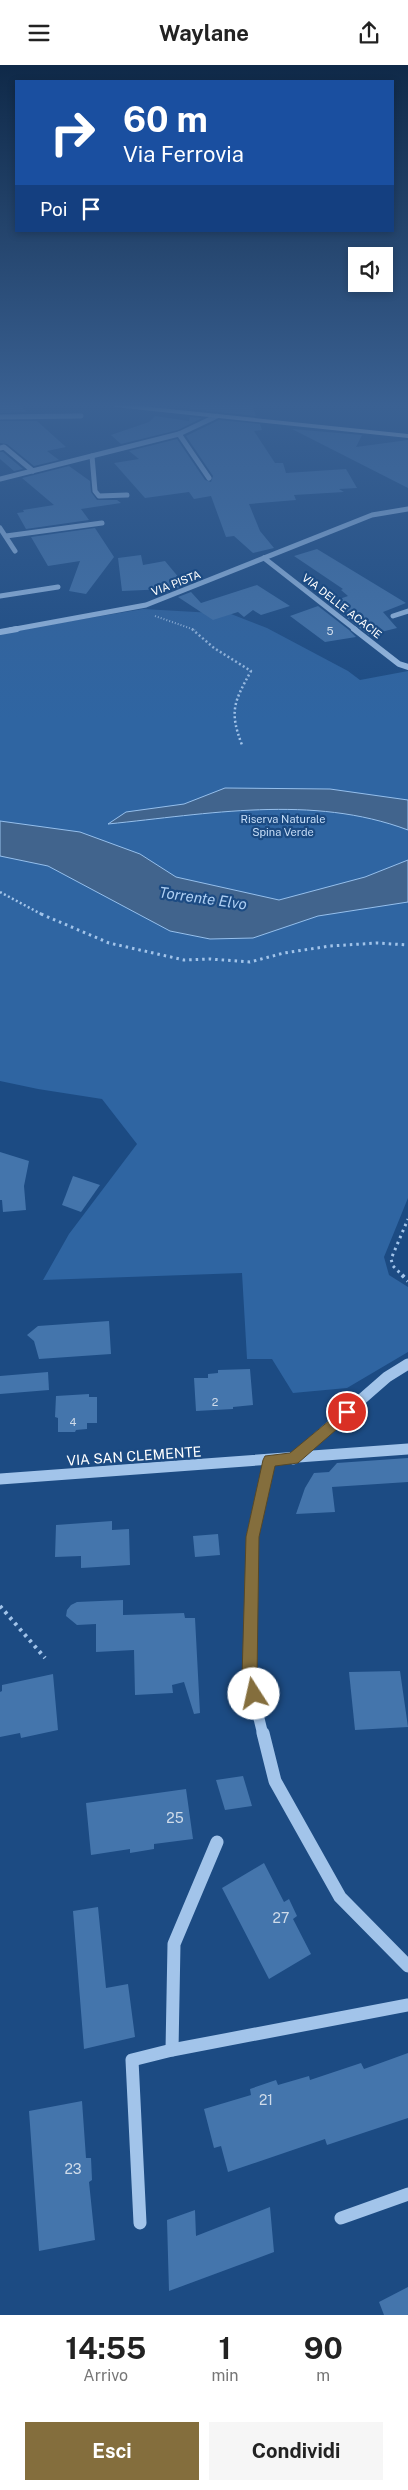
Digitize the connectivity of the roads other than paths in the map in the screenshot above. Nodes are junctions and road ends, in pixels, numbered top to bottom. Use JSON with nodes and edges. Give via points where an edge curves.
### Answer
{"nodes":[{"id":1,"x":402,"y":510,"type":"edge"},
{"id":2,"x":102,"y":523,"type":"dead end"},
{"id":3,"x":0,"y":527,"type":"edge"},
{"id":4,"x":7,"y":538,"type":"junction"},
{"id":5,"x":0,"y":542,"type":"edge"},
{"id":6,"x":15,"y":551,"type":"dead end"},
{"id":7,"x":264,"y":558,"type":"junction"},
{"id":8,"x":58,"y":587,"type":"dead end"},
{"id":9,"x":0,"y":596,"type":"edge"},
{"id":10,"x":408,"y":611,"type":"edge"},
{"id":11,"x":393,"y":616,"type":"dead end"},
{"id":12,"x":0,"y":632,"type":"edge"},
{"id":13,"x":408,"y":667,"type":"edge"},
{"id":14,"x":408,"y":1364,"type":"edge"},
{"id":15,"x":408,"y":1449,"type":"edge"},
{"id":16,"x":293,"y":1459,"type":"junction"},
{"id":17,"x":270,"y":1460,"type":"junction"},
{"id":18,"x":0,"y":1479,"type":"edge"},
{"id":19,"x":217,"y":1842,"type":"dead end"},
{"id":20,"x":408,"y":1967,"type":"edge"},
{"id":21,"x":408,"y":2005,"type":"edge"},
{"id":22,"x":172,"y":2050,"type":"junction"},
{"id":23,"x":408,"y":2194,"type":"edge"},
{"id":24,"x":341,"y":2219,"type":"dead end"},
{"id":25,"x":140,"y":2223,"type":"dead end"}],
"edges":[{"from":1,"to":7,"type":"street","name":"VIA PISTA","via":[[372,515]]},
{"from":2,"to":4,"type":"street"},
{"from":3,"to":4,"type":"street"},
{"from":4,"to":5,"type":"street"},
{"from":4,"to":6,"type":"street"},
{"from":7,"to":12,"type":"street","name":"VIA PISTA","via":[[140,607]]},
{"from":7,"to":13,"type":"street","name":"VIA DELLE ACACIE","via":[[399,664]]},
{"from":8,"to":9,"type":"street"},
{"from":10,"to":11,"type":"street"},
{"from":14,"to":16,"type":"street","via":[[387,1377]]},
{"from":15,"to":16,"type":"street","name":"VIA SAN CLEMENTE"},
{"from":16,"to":17,"type":"street","name":"VIA SAN CLEMENTE"},
{"from":17,"to":18,"type":"street","name":"VIA SAN CLEMENTE"},
{"from":17,"to":20,"type":"street","via":[[252,1537],[249,1677],[275,1781],[340,1897]]},
{"from":19,"to":22,"type":"street","via":[[174,1944]]},
{"from":21,"to":22,"type":"street"},
{"from":22,"to":25,"type":"street","via":[[132,2060]]},
{"from":23,"to":24,"type":"street"}]}
